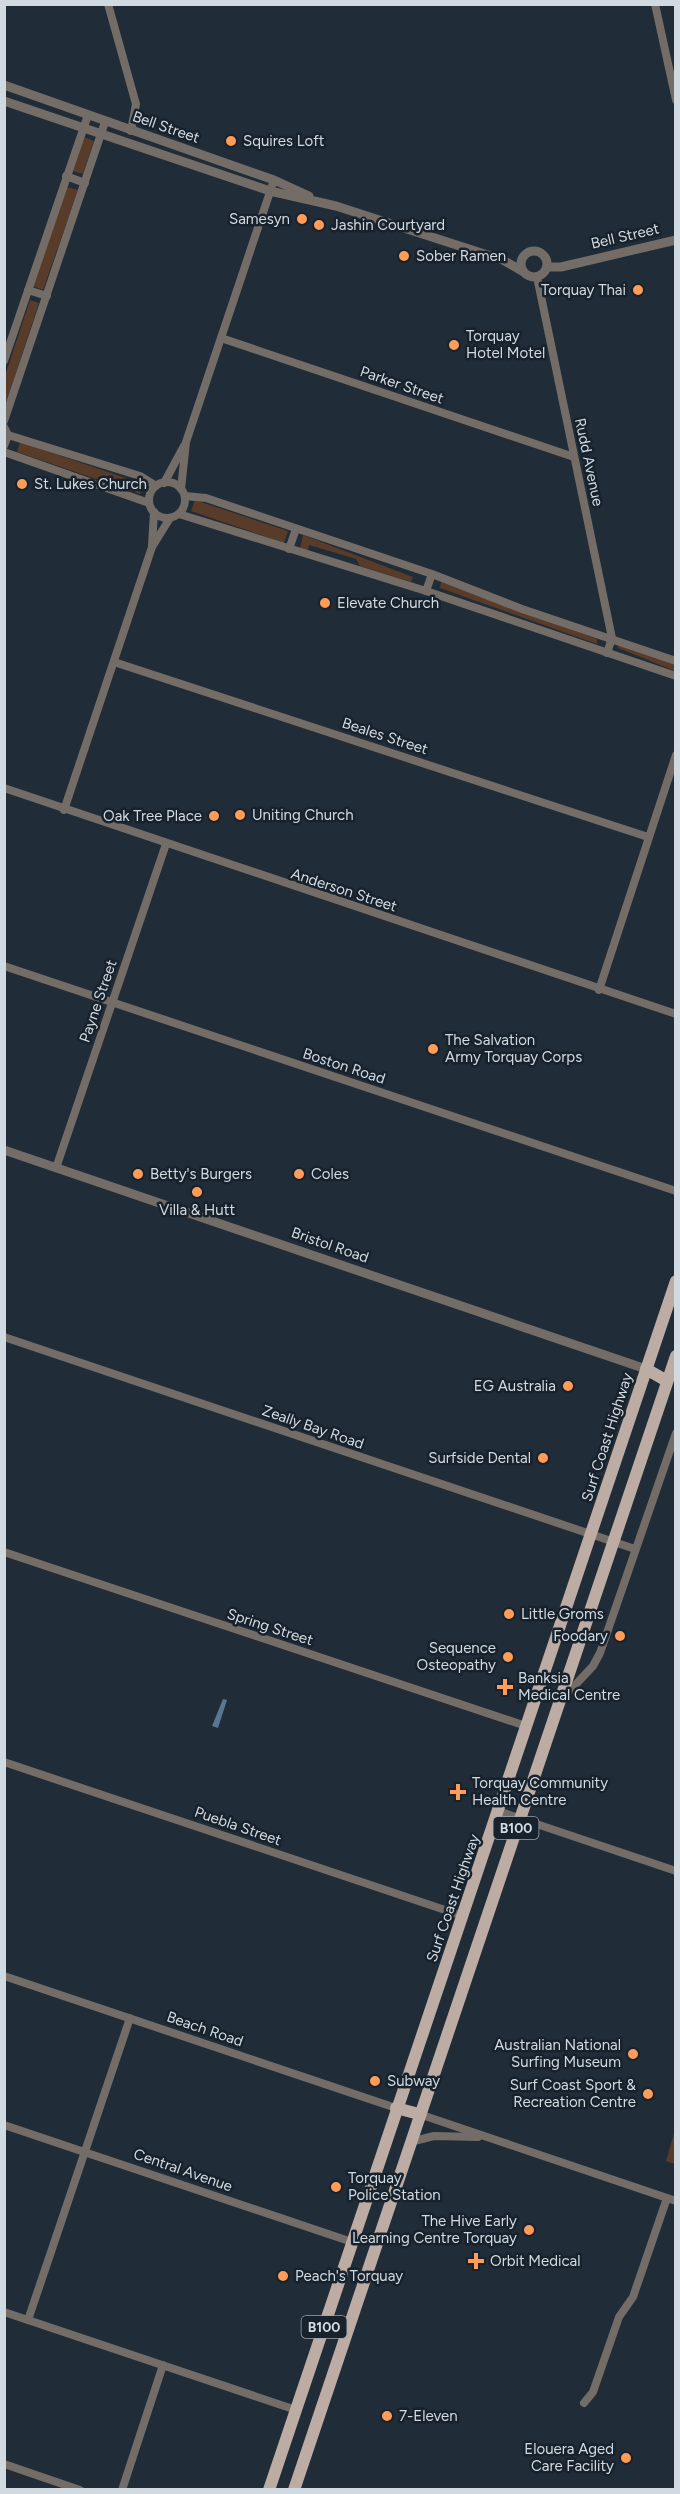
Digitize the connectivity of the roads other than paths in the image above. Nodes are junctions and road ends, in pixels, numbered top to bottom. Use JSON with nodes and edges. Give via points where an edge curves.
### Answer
{"nodes":[{"id":1,"x":108,"y":4,"type":"edge"},
{"id":2,"x":655,"y":4,"type":"edge"},
{"id":3,"x":4,"y":85,"type":"edge"},
{"id":4,"x":675,"y":100,"type":"edge"},
{"id":5,"x":4,"y":101,"type":"edge"},
{"id":6,"x":88,"y":115,"type":"junction"},
{"id":7,"x":105,"y":122,"type":"junction"},
{"id":8,"x":84,"y":128,"type":"junction"},
{"id":9,"x":131,"y":131,"type":"junction"},
{"id":10,"x":101,"y":134,"type":"junction"},
{"id":11,"x":66,"y":176,"type":"junction"},
{"id":12,"x":274,"y":180,"type":"junction"},
{"id":13,"x":85,"y":183,"type":"junction"},
{"id":14,"x":270,"y":190,"type":"junction"},
{"id":15,"x":316,"y":200,"type":"junction"},
{"id":16,"x":675,"y":240,"type":"edge"},
{"id":17,"x":526,"y":252,"type":"junction"},
{"id":18,"x":503,"y":260,"type":"junction"},
{"id":19,"x":547,"y":267,"type":"junction"},
{"id":20,"x":522,"y":271,"type":"junction"},
{"id":21,"x":537,"y":276,"type":"junction"},
{"id":22,"x":28,"y":290,"type":"junction"},
{"id":23,"x":47,"y":296,"type":"junction"},
{"id":24,"x":220,"y":338,"type":"junction"},
{"id":25,"x":4,"y":361,"type":"edge"},
{"id":26,"x":4,"y":421,"type":"edge"},
{"id":27,"x":6,"y":431,"type":"edge"},
{"id":28,"x":186,"y":442,"type":"junction"},
{"id":29,"x":4,"y":446,"type":"edge"},
{"id":30,"x":4,"y":452,"type":"edge"},
{"id":31,"x":574,"y":457,"type":"junction"},
{"id":32,"x":160,"y":485,"type":"junction"},
{"id":33,"x":183,"y":493,"type":"junction"},
{"id":34,"x":149,"y":503,"type":"junction"},
{"id":35,"x":154,"y":512,"type":"junction"},
{"id":36,"x":179,"y":514,"type":"junction"},
{"id":37,"x":170,"y":518,"type":"junction"},
{"id":38,"x":296,"y":529,"type":"junction"},
{"id":39,"x":152,"y":547,"type":"junction"},
{"id":40,"x":289,"y":549,"type":"junction"},
{"id":41,"x":432,"y":574,"type":"junction"},
{"id":42,"x":426,"y":591,"type":"junction"},
{"id":43,"x":612,"y":638,"type":"junction"},
{"id":44,"x":607,"y":653,"type":"junction"},
{"id":45,"x":675,"y":661,"type":"edge"},
{"id":46,"x":114,"y":662,"type":"junction"},
{"id":47,"x":675,"y":676,"type":"edge"},
{"id":48,"x":675,"y":755,"type":"edge"},
{"id":49,"x":4,"y":788,"type":"edge"},
{"id":50,"x":64,"y":810,"type":"junction"},
{"id":51,"x":648,"y":837,"type":"junction"},
{"id":52,"x":166,"y":844,"type":"junction"},
{"id":53,"x":4,"y":966,"type":"edge"},
{"id":54,"x":599,"y":990,"type":"junction"},
{"id":55,"x":112,"y":1002,"type":"junction"},
{"id":56,"x":675,"y":1014,"type":"edge"},
{"id":57,"x":4,"y":1150,"type":"edge"},
{"id":58,"x":56,"y":1168,"type":"junction"},
{"id":59,"x":675,"y":1191,"type":"edge"},
{"id":60,"x":675,"y":1281,"type":"edge"},
{"id":61,"x":4,"y":1337,"type":"edge"},
{"id":62,"x":675,"y":1356,"type":"edge"},
{"id":63,"x":646,"y":1370,"type":"junction"},
{"id":64,"x":671,"y":1383,"type":"edge"},
{"id":65,"x":675,"y":1433,"type":"edge"},
{"id":66,"x":591,"y":1534,"type":"junction"},
{"id":67,"x":613,"y":1542,"type":"junction"},
{"id":68,"x":635,"y":1549,"type":"junction"},
{"id":69,"x":4,"y":1552,"type":"edge"},
{"id":70,"x":556,"y":1708,"type":"junction"},
{"id":71,"x":526,"y":1726,"type":"junction"},
{"id":72,"x":4,"y":1762,"type":"edge"},
{"id":73,"x":498,"y":1811,"type":"junction"},
{"id":74,"x":519,"y":1818,"type":"junction"},
{"id":75,"x":675,"y":1871,"type":"edge"},
{"id":76,"x":463,"y":1916,"type":"junction"},
{"id":77,"x":4,"y":1976,"type":"edge"},
{"id":78,"x":130,"y":2018,"type":"junction"},
{"id":79,"x":396,"y":2108,"type":"junction"},
{"id":80,"x":420,"y":2114,"type":"junction"},
{"id":81,"x":4,"y":2125,"type":"edge"},
{"id":82,"x":500,"y":2141,"type":"junction"},
{"id":83,"x":410,"y":2142,"type":"junction"},
{"id":84,"x":85,"y":2152,"type":"junction"},
{"id":85,"x":667,"y":2198,"type":"junction"},
{"id":86,"x":675,"y":2201,"type":"edge"},
{"id":87,"x":352,"y":2242,"type":"junction"},
{"id":88,"x":4,"y":2312,"type":"edge"},
{"id":89,"x":28,"y":2320,"type":"junction"},
{"id":90,"x":163,"y":2365,"type":"junction"},
{"id":91,"x":584,"y":2403,"type":"dead end"},
{"id":92,"x":296,"y":2410,"type":"junction"},
{"id":93,"x":4,"y":2464,"type":"edge"},
{"id":94,"x":80,"y":2490,"type":"edge"},
{"id":95,"x":122,"y":2490,"type":"edge"},
{"id":96,"x":269,"y":2490,"type":"edge"},
{"id":97,"x":294,"y":2490,"type":"edge"}],
"edges":[{"from":1,"to":9,"type":"street","via":[[136,104]]},
{"from":2,"to":4,"type":"street"},
{"from":3,"to":6,"type":"street","name":"Bell Street"},
{"from":5,"to":8,"type":"street","name":"Bell Street"},
{"from":6,"to":7,"type":"street","name":"Bell Street"},
{"from":6,"to":8,"type":"street"},
{"from":7,"to":9,"type":"street","name":"Bell Street"},
{"from":7,"to":10,"type":"street"},
{"from":8,"to":10,"type":"street","name":"Bell Street"},
{"from":8,"to":11,"type":"street"},
{"from":9,"to":12,"type":"street","name":"Bell Street"},
{"from":10,"to":13,"type":"street"},
{"from":10,"to":14,"type":"street","name":"Bell Street"},
{"from":11,"to":13,"type":"street"},
{"from":11,"to":22,"type":"street"},
{"from":12,"to":14,"type":"street"},
{"from":12,"to":15,"type":"street","name":"Bell Street"},
{"from":13,"to":23,"type":"street"},
{"from":14,"to":15,"type":"street","name":"Bell Street"},
{"from":14,"to":24,"type":"street"},
{"from":15,"to":18,"type":"street","name":"Bell Street"},
{"from":16,"to":19,"type":"street","name":"Bell Street"},
{"from":17,"to":18,"type":"street"},
{"from":17,"to":19,"type":"street","via":[[543,254]]},
{"from":17,"to":20,"type":"street","via":[[521,260]]},
{"from":18,"to":20,"type":"street","name":"Bell Street"},
{"from":19,"to":21,"type":"street"},
{"from":20,"to":21,"type":"street","name":"Bell Street"},
{"from":21,"to":31,"type":"street","name":"Rudd Avenue"},
{"from":22,"to":23,"type":"street"},
{"from":22,"to":25,"type":"street"},
{"from":23,"to":26,"type":"street"},
{"from":24,"to":28,"type":"street"},
{"from":24,"to":31,"type":"street","name":"Parker Street"},
{"from":27,"to":29,"type":"street"},
{"from":27,"to":32,"type":"street"},
{"from":28,"to":32,"type":"street"},
{"from":28,"to":33,"type":"street"},
{"from":30,"to":34,"type":"street"},
{"from":31,"to":43,"type":"street","name":"Rudd Avenue"},
{"from":32,"to":33,"type":"street","via":[[173,483]]},
{"from":32,"to":34,"type":"street","via":[[152,491]]},
{"from":33,"to":36,"type":"street","via":[[184,506]]},
{"from":33,"to":38,"type":"street"},
{"from":34,"to":35,"type":"street"},
{"from":35,"to":37,"type":"street"},
{"from":35,"to":39,"type":"street"},
{"from":36,"to":37,"type":"street"},
{"from":36,"to":40,"type":"street"},
{"from":37,"to":39,"type":"street"},
{"from":38,"to":40,"type":"street"},
{"from":38,"to":41,"type":"street"},
{"from":39,"to":46,"type":"street"},
{"from":40,"to":42,"type":"street"},
{"from":41,"to":42,"type":"street"},
{"from":41,"to":43,"type":"street"},
{"from":42,"to":44,"type":"street"},
{"from":43,"to":44,"type":"street"},
{"from":43,"to":45,"type":"street"},
{"from":44,"to":47,"type":"street"},
{"from":46,"to":50,"type":"street"},
{"from":46,"to":51,"type":"street","name":"Beales Street"},
{"from":48,"to":51,"type":"street"},
{"from":49,"to":50,"type":"street","name":"Anderson Street"},
{"from":50,"to":52,"type":"street","name":"Anderson Street"},
{"from":51,"to":54,"type":"street"},
{"from":52,"to":54,"type":"street","name":"Anderson Street"},
{"from":52,"to":55,"type":"street","name":"Payne Street"},
{"from":53,"to":55,"type":"street","name":"Boston Road"},
{"from":54,"to":56,"type":"street","name":"Anderson Street"},
{"from":55,"to":58,"type":"street","name":"Payne Street"},
{"from":55,"to":59,"type":"street","name":"Boston Road"},
{"from":57,"to":58,"type":"street","name":"Bristol Road"},
{"from":58,"to":63,"type":"street","name":"Bristol Road"},
{"from":60,"to":63,"type":"main road","name":"Surf Coast Highway","number":"B100"},
{"from":61,"to":66,"type":"street","name":"Zeally Bay Road"},
{"from":62,"to":64,"type":"main road","number":"B100"},
{"from":63,"to":64,"type":"main road"},
{"from":63,"to":66,"type":"main road","name":"Surf Coast Highway","number":"B100"},
{"from":64,"to":67,"type":"main road","number":"B100"},
{"from":65,"to":68,"type":"street"},
{"from":66,"to":67,"type":"street","name":"Zeally Bay Road"},
{"from":66,"to":71,"type":"main road","name":"Surf Coast Highway","number":"B100"},
{"from":67,"to":68,"type":"street","name":"Zeally Bay Road"},
{"from":67,"to":70,"type":"main road","number":"B100"},
{"from":68,"to":70,"type":"street","via":[[600,1653]]},
{"from":69,"to":71,"type":"street","name":"Spring Street"},
{"from":70,"to":74,"type":"main road","number":"B100"},
{"from":71,"to":73,"type":"main road","name":"Surf Coast Highway","number":"B100"},
{"from":72,"to":76,"type":"street","name":"Puebla Street"},
{"from":73,"to":74,"type":"street"},
{"from":73,"to":76,"type":"main road","name":"Surf Coast Highway","number":"B100"},
{"from":74,"to":75,"type":"street"},
{"from":74,"to":80,"type":"main road","number":"B100"},
{"from":76,"to":79,"type":"main road","name":"Surf Coast Highway","number":"B100"},
{"from":77,"to":78,"type":"street","name":"Beach Road"},
{"from":78,"to":79,"type":"street","name":"Beach Road"},
{"from":78,"to":84,"type":"street"},
{"from":79,"to":80,"type":"main road"},
{"from":79,"to":87,"type":"main road","name":"Surf Coast Highway","number":"B100"},
{"from":80,"to":82,"type":"street"},
{"from":80,"to":83,"type":"main road","number":"B100"},
{"from":81,"to":84,"type":"street","name":"Central Avenue"},
{"from":82,"to":83,"type":"street","via":[[452,2135]]},
{"from":82,"to":85,"type":"street"},
{"from":83,"to":97,"type":"main road","number":"B100"},
{"from":84,"to":87,"type":"street","name":"Central Avenue"},
{"from":84,"to":89,"type":"street"},
{"from":85,"to":86,"type":"street"},
{"from":85,"to":91,"type":"street","via":[[633,2297],[619,2317],[593,2392]]},
{"from":87,"to":92,"type":"main road","name":"Surf Coast Highway","number":"B100"},
{"from":88,"to":89,"type":"street"},
{"from":89,"to":90,"type":"street"},
{"from":90,"to":92,"type":"street"},
{"from":90,"to":95,"type":"street"},
{"from":92,"to":96,"type":"main road","name":"Surf Coast Highway","number":"B100"},
{"from":93,"to":94,"type":"street"}]}
